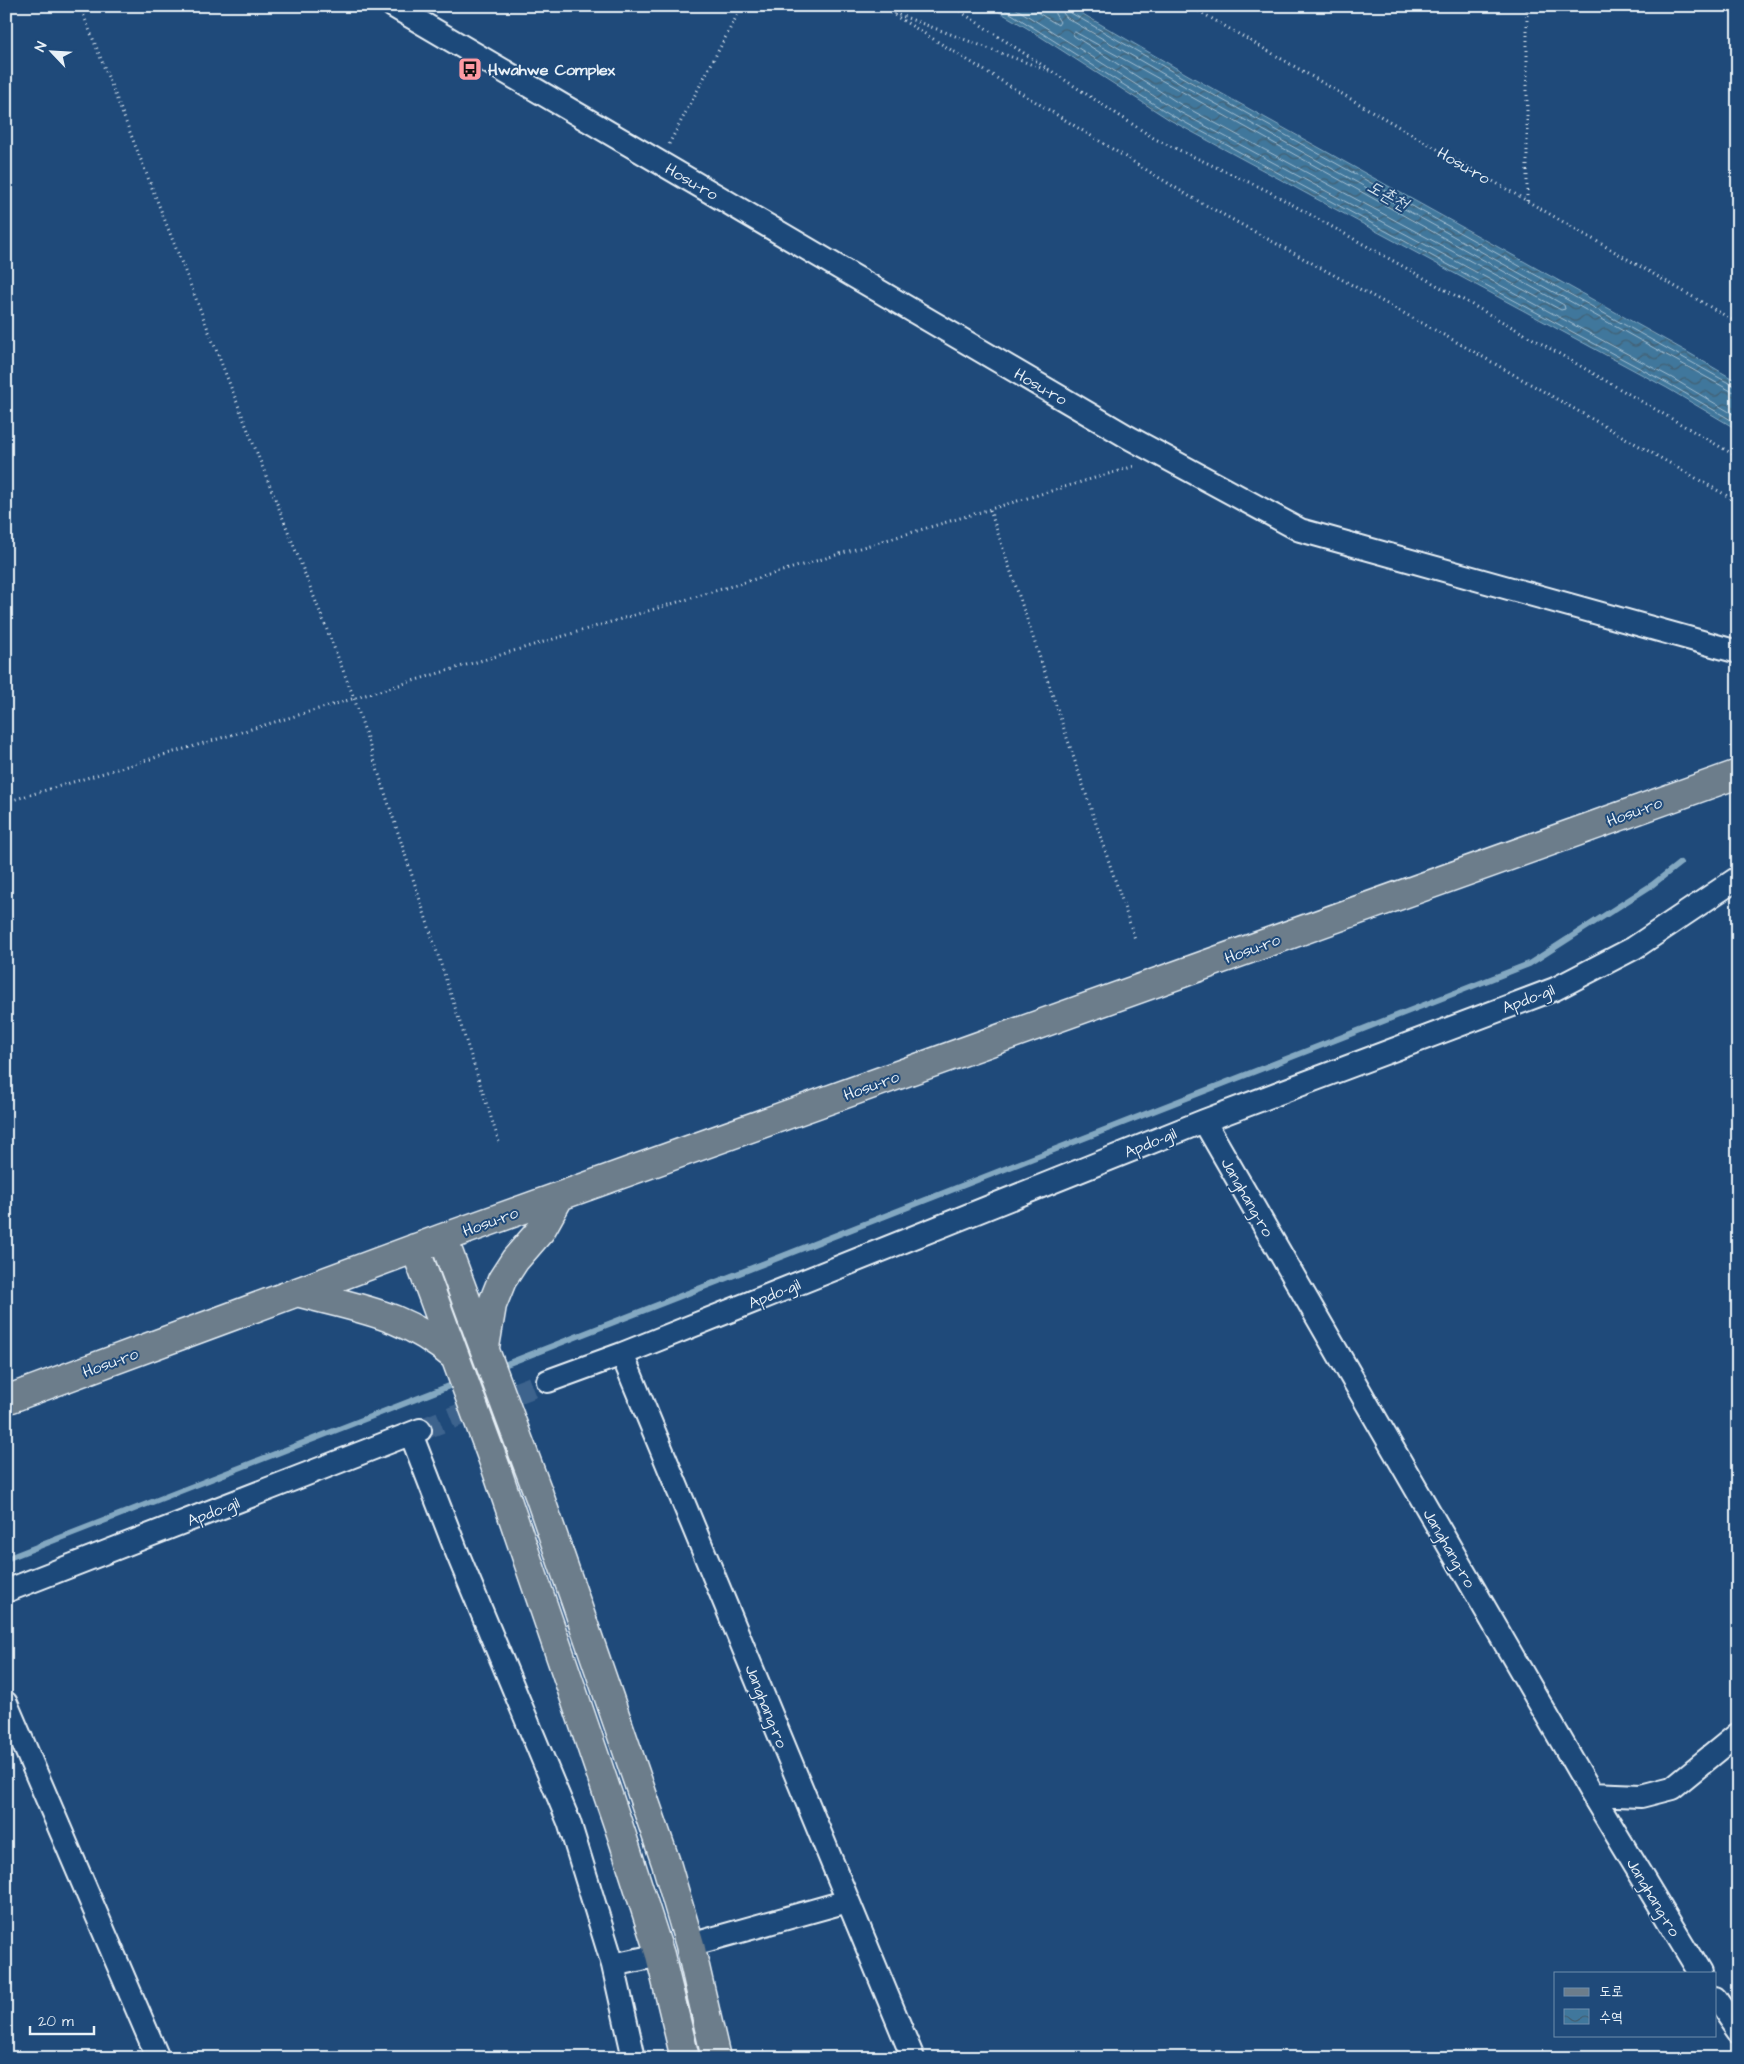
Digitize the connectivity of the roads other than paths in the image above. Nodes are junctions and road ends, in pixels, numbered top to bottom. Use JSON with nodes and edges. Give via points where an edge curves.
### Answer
{"nodes":[{"id":1,"x":393,"y":6,"type":"edge"},
{"id":2,"x":1738,"y":652,"type":"edge"},
{"id":3,"x":1738,"y":774,"type":"edge"},
{"id":4,"x":1738,"y":878,"type":"edge"},
{"id":5,"x":1204,"y":1121,"type":"junction"},
{"id":6,"x":560,"y":1196,"type":"junction"},
{"id":7,"x":443,"y":1238,"type":"junction"},
{"id":8,"x":415,"y":1248,"type":"junction"},
{"id":9,"x":297,"y":1292,"type":"junction"},
{"id":10,"x":486,"y":1353,"type":"junction"},
{"id":11,"x":622,"y":1354,"type":"junction"},
{"id":12,"x":457,"y":1363,"type":"junction"},
{"id":13,"x":548,"y":1381,"type":"tunnel mouth"},
{"id":14,"x":6,"y":1400,"type":"edge"},
{"id":15,"x":6,"y":1591,"type":"edge"},
{"id":16,"x":6,"y":1703,"type":"edge"},
{"id":17,"x":1738,"y":1734,"type":"edge"},
{"id":18,"x":1592,"y":1794,"type":"junction"},
{"id":19,"x":848,"y":1901,"type":"junction"},
{"id":20,"x":690,"y":1945,"type":"junction"},
{"id":21,"x":660,"y":1955,"type":"junction"},
{"id":22,"x":613,"y":1965,"type":"junction"},
{"id":23,"x":1699,"y":1972,"type":"edge"},
{"id":24,"x":1716,"y":1999,"type":"edge"},
{"id":25,"x":1738,"y":2031,"type":"edge"},
{"id":26,"x":158,"y":2058,"type":"edge"},
{"id":27,"x":634,"y":2058,"type":"edge"},
{"id":28,"x":685,"y":2058,"type":"edge"},
{"id":29,"x":716,"y":2058,"type":"edge"},
{"id":30,"x":913,"y":2058,"type":"edge"}],
"edges":[{"from":1,"to":2,"type":"street","name":"Hosu-ro","via":[[1165,457],[1300,530]]},
{"from":3,"to":6,"type":"main road","name":"Hosu-ro"},
{"from":4,"to":5,"type":"street","name":"Apdo-gil","via":[[1634,948],[1556,989]]},
{"from":5,"to":11,"type":"street","name":"Apdo-gil"},
{"from":5,"to":18,"type":"street","name":"Janghang-ro"},
{"from":6,"to":7,"type":"main road","name":"Hosu-ro"},
{"from":6,"to":10,"type":"main road","via":[[541,1230],[502,1280],[492,1305]]},
{"from":7,"to":8,"type":"main road","name":"Hosu-ro"},
{"from":7,"to":10,"type":"main road"},
{"from":8,"to":9,"type":"main road","name":"Hosu-ro"},
{"from":8,"to":12,"type":"main road"},
{"from":9,"to":12,"type":"main road","via":[[395,1319],[436,1341]]},
{"from":9,"to":14,"type":"main road","name":"Hosu-ro"},
{"from":10,"to":20,"type":"main road","via":[[539,1495],[666,1863]]},
{"from":11,"to":13,"type":"street","name":"Apdo-gil"},
{"from":11,"to":19,"type":"street","name":"Janghang-ro"},
{"from":12,"to":21,"type":"main road","via":[[496,1468]]},
{"from":15,"to":22,"type":"street","name":"Apdo-gil","via":[[415,1432],[456,1550],[569,1822]]},
{"from":16,"to":26,"type":"street"},
{"from":17,"to":18,"type":"street","via":[[1672,1788],[1641,1796]]},
{"from":18,"to":23,"type":"street","name":"Janghang-ro"},
{"from":19,"to":20,"type":"street"},
{"from":19,"to":30,"type":"street","name":"Janghang-ro"},
{"from":20,"to":29,"type":"main road"},
{"from":21,"to":22,"type":"street"},
{"from":21,"to":28,"type":"main road"},
{"from":22,"to":27,"type":"street"},
{"from":24,"to":25,"type":"street"}]}
